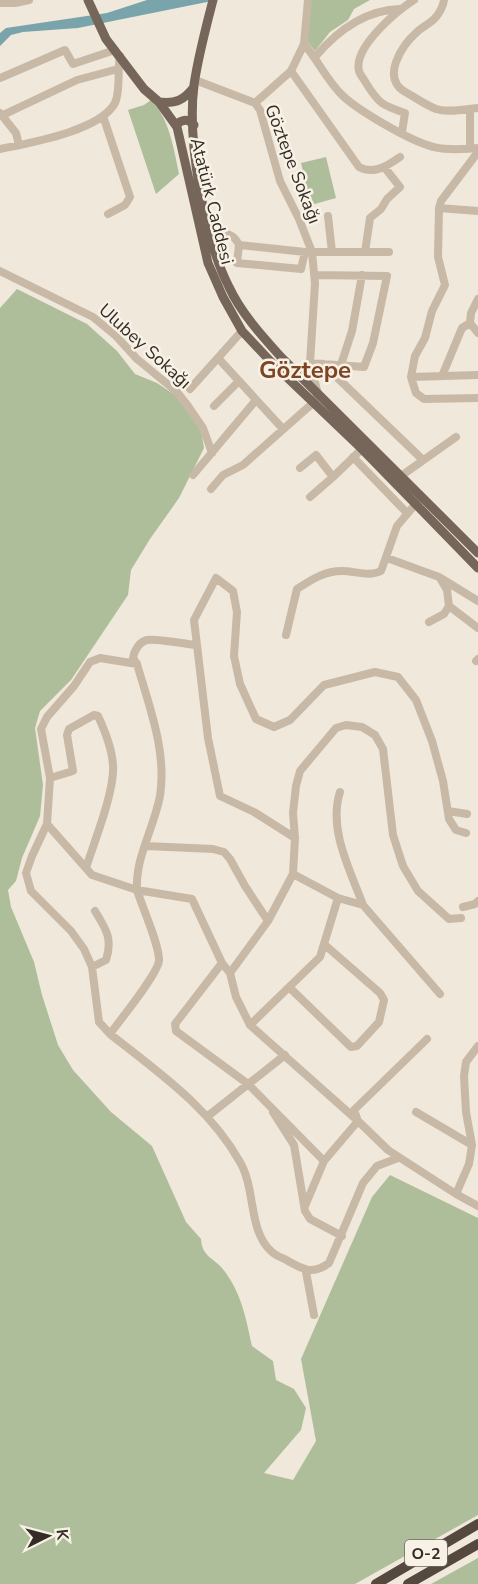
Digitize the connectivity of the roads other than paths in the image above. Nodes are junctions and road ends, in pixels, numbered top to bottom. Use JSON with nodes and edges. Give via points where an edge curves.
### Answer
{"nodes":[{"id":1,"x":29,"y":0,"type":"edge"},
{"id":2,"x":88,"y":0,"type":"edge"},
{"id":3,"x":308,"y":0,"type":"edge"},
{"id":4,"x":414,"y":0,"type":"edge"},
{"id":5,"x":444,"y":0,"type":"edge"},
{"id":6,"x":0,"y":3,"type":"edge"},
{"id":7,"x":213,"y":3,"type":"edge"},
{"id":8,"x":400,"y":9,"type":"junction"},
{"id":9,"x":304,"y":44,"type":"junction"},
{"id":10,"x":117,"y":53,"type":"junction"},
{"id":11,"x":315,"y":57,"type":"junction"},
{"id":12,"x":118,"y":69,"type":"junction"},
{"id":13,"x":291,"y":71,"type":"junction"},
{"id":14,"x":0,"y":78,"type":"edge"},
{"id":15,"x":195,"y":83,"type":"junction"},
{"id":16,"x":159,"y":102,"type":"junction"},
{"id":17,"x":255,"y":103,"type":"junction"},
{"id":18,"x":474,"y":109,"type":"edge"},
{"id":19,"x":1,"y":114,"type":"edge"},
{"id":20,"x":103,"y":116,"type":"junction"},
{"id":21,"x":194,"y":125,"type":"junction"},
{"id":22,"x":177,"y":128,"type":"junction"},
{"id":23,"x":402,"y":132,"type":"junction"},
{"id":24,"x":19,"y":145,"type":"junction"},
{"id":25,"x":474,"y":148,"type":"edge"},
{"id":26,"x":0,"y":149,"type":"edge"},
{"id":27,"x":478,"y":152,"type":"edge"},
{"id":28,"x":400,"y":157,"type":"dead end"},
{"id":29,"x":385,"y":168,"type":"junction"},
{"id":30,"x":439,"y":208,"type":"junction"},
{"id":31,"x":478,"y":211,"type":"edge"},
{"id":32,"x":108,"y":213,"type":"dead end"},
{"id":33,"x":328,"y":216,"type":"dead end"},
{"id":34,"x":211,"y":234,"type":"junction"},
{"id":35,"x":239,"y":245,"type":"junction"},
{"id":36,"x":308,"y":252,"type":"junction"},
{"id":37,"x":332,"y":252,"type":"junction"},
{"id":38,"x":365,"y":252,"type":"junction"},
{"id":39,"x":388,"y":252,"type":"dead end"},
{"id":40,"x":0,"y":271,"type":"edge"},
{"id":41,"x":314,"y":275,"type":"junction"},
{"id":42,"x":362,"y":275,"type":"junction"},
{"id":43,"x":478,"y":299,"type":"edge"},
{"id":44,"x":470,"y":322,"type":"junction"},
{"id":45,"x":243,"y":330,"type":"junction"},
{"id":46,"x":478,"y":333,"type":"edge"},
{"id":47,"x":218,"y":358,"type":"junction"},
{"id":48,"x":310,"y":363,"type":"junction"},
{"id":49,"x":323,"y":364,"type":"junction"},
{"id":50,"x":342,"y":365,"type":"junction"},
{"id":51,"x":297,"y":373,"type":"junction"},
{"id":52,"x":478,"y":375,"type":"edge"},
{"id":53,"x":442,"y":376,"type":"junction"},
{"id":54,"x":337,"y":377,"type":"junction"},
{"id":55,"x":411,"y":377,"type":"junction"},
{"id":56,"x":239,"y":381,"type":"junction"},
{"id":57,"x":190,"y":389,"type":"dead end"},
{"id":58,"x":316,"y":398,"type":"junction"},
{"id":59,"x":478,"y":398,"type":"edge"},
{"id":60,"x":256,"y":400,"type":"junction"},
{"id":61,"x":214,"y":406,"type":"dead end"},
{"id":62,"x":283,"y":429,"type":"junction"},
{"id":63,"x":456,"y":437,"type":"dead end"},
{"id":64,"x":362,"y":449,"type":"junction"},
{"id":65,"x":212,"y":453,"type":"junction"},
{"id":66,"x":353,"y":457,"type":"junction"},
{"id":67,"x":422,"y":459,"type":"junction"},
{"id":68,"x":300,"y":468,"type":"dead end"},
{"id":69,"x":193,"y":475,"type":"dead end"},
{"id":70,"x":401,"y":476,"type":"junction"},
{"id":71,"x":333,"y":477,"type":"junction"},
{"id":72,"x":211,"y":489,"type":"dead end"},
{"id":73,"x":310,"y":497,"type":"dead end"},
{"id":74,"x":418,"y":501,"type":"junction"},
{"id":75,"x":407,"y":513,"type":"junction"},
{"id":76,"x":478,"y":553,"type":"edge"},
{"id":77,"x":387,"y":558,"type":"junction"},
{"id":78,"x":478,"y":568,"type":"edge"},
{"id":79,"x":439,"y":577,"type":"junction"},
{"id":80,"x":478,"y":601,"type":"edge"},
{"id":81,"x":449,"y":606,"type":"junction"},
{"id":82,"x":429,"y":622,"type":"dead end"},
{"id":83,"x":478,"y":628,"type":"edge"},
{"id":84,"x":286,"y":635,"type":"dead end"},
{"id":85,"x":196,"y":645,"type":"junction"},
{"id":86,"x":137,"y":664,"type":"junction"},
{"id":87,"x":50,"y":778,"type":"junction"},
{"id":88,"x":340,"y":792,"type":"dead end"},
{"id":89,"x":448,"y":811,"type":"junction"},
{"id":90,"x":467,"y":814,"type":"dead end"},
{"id":91,"x":47,"y":824,"type":"junction"},
{"id":92,"x":466,"y":833,"type":"dead end"},
{"id":93,"x":294,"y":838,"type":"junction"},
{"id":94,"x":146,"y":846,"type":"junction"},
{"id":95,"x":86,"y":868,"type":"junction"},
{"id":96,"x":293,"y":874,"type":"junction"},
{"id":97,"x":137,"y":890,"type":"junction"},
{"id":98,"x":338,"y":898,"type":"junction"},
{"id":99,"x":478,"y":901,"type":"edge"},
{"id":100,"x":363,"y":905,"type":"junction"},
{"id":101,"x":463,"y":907,"type":"dead end"},
{"id":102,"x":95,"y":911,"type":"dead end"},
{"id":103,"x":461,"y":918,"type":"dead end"},
{"id":104,"x":268,"y":921,"type":"junction"},
{"id":105,"x":325,"y":945,"type":"junction"},
{"id":106,"x":222,"y":963,"type":"junction"},
{"id":107,"x":92,"y":967,"type":"junction"},
{"id":108,"x":230,"y":973,"type":"junction"},
{"id":109,"x":290,"y":988,"type":"junction"},
{"id":110,"x":440,"y":994,"type":"dead end"},
{"id":111,"x":250,"y":1025,"type":"junction"},
{"id":112,"x":110,"y":1034,"type":"junction"},
{"id":113,"x":427,"y":1039,"type":"dead end"},
{"id":114,"x":478,"y":1046,"type":"edge"},
{"id":115,"x":285,"y":1055,"type":"junction"},
{"id":116,"x":249,"y":1084,"type":"junction"},
{"id":117,"x":266,"y":1100,"type":"junction"},
{"id":118,"x":416,"y":1112,"type":"dead end"},
{"id":119,"x":208,"y":1116,"type":"junction"},
{"id":120,"x":358,"y":1121,"type":"junction"},
{"id":121,"x":472,"y":1144,"type":"junction"},
{"id":122,"x":394,"y":1159,"type":"junction"},
{"id":123,"x":324,"y":1161,"type":"junction"},
{"id":124,"x":456,"y":1194,"type":"junction"},
{"id":125,"x":305,"y":1206,"type":"junction"},
{"id":126,"x":478,"y":1206,"type":"edge"},
{"id":127,"x":342,"y":1236,"type":"junction"},
{"id":128,"x":306,"y":1272,"type":"junction"},
{"id":129,"x":314,"y":1315,"type":"dead end"},
{"id":130,"x":478,"y":1524,"type":"edge"},
{"id":131,"x":478,"y":1544,"type":"edge"},
{"id":132,"x":375,"y":1584,"type":"edge"},
{"id":133,"x":408,"y":1584,"type":"edge"}],
"edges":[{"from":1,"to":6,"type":"street"},
{"from":2,"to":10,"type":"main road","name":"Atatürk Caddesi"},
{"from":3,"to":9,"type":"street"},
{"from":4,"to":8,"type":"street"},
{"from":5,"to":18,"type":"street","via":[[435,18],[418,32],[395,63],[395,82],[402,91],[437,109]]},
{"from":7,"to":15,"type":"main road","name":"Atatürk Caddesi"},
{"from":8,"to":11,"type":"street","via":[[371,14],[331,38]]},
{"from":8,"to":23,"type":"street","via":[[363,50],[359,71],[383,106],[405,113]]},
{"from":9,"to":11,"type":"street"},
{"from":9,"to":13,"type":"street"},
{"from":10,"to":12,"type":"street"},
{"from":10,"to":14,"type":"street","via":[[73,64],[65,51]]},
{"from":10,"to":16,"type":"main road","name":"Atatürk Caddesi"},
{"from":11,"to":23,"type":"street","via":[[344,97]]},
{"from":12,"to":19,"type":"street","via":[[77,80]]},
{"from":12,"to":20,"type":"street","via":[[116,102]]},
{"from":13,"to":17,"type":"street"},
{"from":13,"to":29,"type":"street","via":[[359,167],[371,171]]},
{"from":15,"to":16,"type":"main road","via":[[179,101]]},
{"from":15,"to":17,"type":"street","name":"Göztepe Sokağı"},
{"from":15,"to":21,"type":"main road","name":"Atatürk Caddesi"},
{"from":16,"to":22,"type":"main road","name":"Atatürk Caddesi"},
{"from":17,"to":36,"type":"street","name":"Göztepe Sokağı"},
{"from":18,"to":25,"type":"street"},
{"from":19,"to":24,"type":"street","via":[[16,133]]},
{"from":20,"to":24,"type":"street","via":[[78,128]]},
{"from":20,"to":32,"type":"street","via":[[130,197],[125,205]]},
{"from":21,"to":22,"type":"main road","via":[[184,120]]},
{"from":21,"to":34,"type":"main road","name":"Atatürk Caddesi","via":[[200,192]]},
{"from":22,"to":45,"type":"main road","name":"Atatürk Caddesi","via":[[208,263]]},
{"from":23,"to":25,"type":"street","via":[[428,146]]},
{"from":24,"to":26,"type":"street"},
{"from":27,"to":30,"type":"street"},
{"from":28,"to":29,"type":"street"},
{"from":29,"to":38,"type":"street","via":[[400,187],[370,218]]},
{"from":30,"to":31,"type":"street"},
{"from":30,"to":55,"type":"street","via":[[438,257],[445,285],[415,356]]},
{"from":33,"to":37,"type":"street"},
{"from":34,"to":35,"type":"street","via":[[230,234]]},
{"from":34,"to":51,"type":"main road","name":"Atatürk Caddesi","via":[[229,289],[261,336]]},
{"from":35,"to":36,"type":"street"},
{"from":35,"to":36,"type":"street","via":[[237,264],[301,268]]},
{"from":36,"to":37,"type":"street"},
{"from":36,"to":41,"type":"street","name":"Göztepe Sokağı"},
{"from":37,"to":38,"type":"street"},
{"from":38,"to":39,"type":"street"},
{"from":40,"to":65,"type":"street","name":"Ulubey Sokağı","via":[[93,317],[116,336],[177,392],[203,428]]},
{"from":41,"to":42,"type":"street"},
{"from":41,"to":48,"type":"street","name":"Göztepe Sokağı"},
{"from":42,"to":50,"type":"street"},
{"from":42,"to":50,"type":"street","via":[[387,276],[373,343],[364,367]]},
{"from":43,"to":44,"type":"street"},
{"from":44,"to":46,"type":"street"},
{"from":44,"to":53,"type":"street","via":[[462,328]]},
{"from":45,"to":47,"type":"street"},
{"from":45,"to":58,"type":"main road","name":"Atatürk Caddesi","via":[[273,364]]},
{"from":47,"to":56,"type":"street"},
{"from":47,"to":57,"type":"street"},
{"from":48,"to":49,"type":"street"},
{"from":48,"to":51,"type":"street"},
{"from":48,"to":58,"type":"street","name":"Göztepe Sokağı"},
{"from":49,"to":50,"type":"street"},
{"from":49,"to":54,"type":"street"},
{"from":50,"to":54,"type":"street"},
{"from":51,"to":58,"type":"main road","name":"Atatürk Caddesi"},
{"from":52,"to":53,"type":"street"},
{"from":53,"to":55,"type":"street"},
{"from":54,"to":67,"type":"street"},
{"from":55,"to":59,"type":"street","via":[[416,393],[424,399]]},
{"from":56,"to":60,"type":"street"},
{"from":56,"to":61,"type":"street"},
{"from":58,"to":62,"type":"street"},
{"from":58,"to":64,"type":"main road","name":"Atatürk Caddesi"},
{"from":58,"to":70,"type":"main road","name":"Atatürk Caddesi"},
{"from":60,"to":62,"type":"street"},
{"from":60,"to":65,"type":"street"},
{"from":62,"to":72,"type":"street","via":[[243,465],[223,475]]},
{"from":63,"to":67,"type":"street"},
{"from":64,"to":66,"type":"street"},
{"from":64,"to":74,"type":"main road","name":"Atatürk Caddesi"},
{"from":65,"to":69,"type":"street"},
{"from":66,"to":71,"type":"street"},
{"from":66,"to":75,"type":"street"},
{"from":67,"to":70,"type":"street"},
{"from":68,"to":71,"type":"street","via":[[316,455]]},
{"from":70,"to":74,"type":"main road","name":"Atatürk Caddesi"},
{"from":71,"to":73,"type":"street"},
{"from":74,"to":75,"type":"street"},
{"from":74,"to":76,"type":"main road","name":"Atatürk Caddesi"},
{"from":74,"to":78,"type":"main road","name":"Atatürk Caddesi"},
{"from":75,"to":77,"type":"street","via":[[397,526]]},
{"from":77,"to":79,"type":"street"},
{"from":77,"to":84,"type":"street","via":[[381,571],[374,574],[326,573],[297,589]]},
{"from":79,"to":80,"type":"street"},
{"from":79,"to":81,"type":"street","via":[[447,590]]},
{"from":81,"to":82,"type":"street","via":[[444,614]]},
{"from":81,"to":83,"type":"street"},
{"from":85,"to":86,"type":"street","via":[[147,640],[138,646],[133,658]]},
{"from":85,"to":89,"type":"street","via":[[194,620],[216,578],[233,591],[237,612],[234,656],[240,684],[256,719],[274,727],[290,720],[324,685],[375,672],[398,677],[416,700],[432,741]]},
{"from":85,"to":93,"type":"street","via":[[220,796]]},
{"from":86,"to":87,"type":"street","via":[[100,658],[90,662],[47,717],[41,729]]},
{"from":86,"to":94,"type":"street","via":[[158,738],[161,772],[160,796]]},
{"from":87,"to":91,"type":"street"},
{"from":87,"to":95,"type":"street","via":[[73,771],[69,729],[98,716],[109,745],[112,785]]},
{"from":88,"to":100,"type":"street","via":[[339,840]]},
{"from":89,"to":90,"type":"street"},
{"from":89,"to":92,"type":"street","via":[[456,830]]},
{"from":91,"to":95,"type":"street"},
{"from":91,"to":107,"type":"street","via":[[26,873],[31,891],[71,931]]},
{"from":93,"to":96,"type":"street"},
{"from":93,"to":103,"type":"street","via":[[293,813],[300,771],[336,728],[362,727],[375,735],[383,749],[393,835],[403,866],[418,891],[449,919]]},
{"from":94,"to":97,"type":"street","via":[[138,866]]},
{"from":94,"to":104,"type":"street","via":[[224,852]]},
{"from":95,"to":97,"type":"street","via":[[92,875]]},
{"from":96,"to":98,"type":"street"},
{"from":96,"to":104,"type":"street"},
{"from":97,"to":106,"type":"street","via":[[192,899]]},
{"from":97,"to":112,"type":"street","via":[[159,963]]},
{"from":98,"to":100,"type":"street"},
{"from":98,"to":105,"type":"street"},
{"from":99,"to":101,"type":"street"},
{"from":100,"to":110,"type":"street"},
{"from":102,"to":107,"type":"street","via":[[108,931],[109,952],[106,960]]},
{"from":104,"to":108,"type":"street"},
{"from":105,"to":109,"type":"street","via":[[320,957]]},
{"from":105,"to":109,"type":"street","via":[[380,993],[384,1000],[379,1022],[357,1046],[351,1047]]},
{"from":106,"to":108,"type":"street"},
{"from":106,"to":116,"type":"street","via":[[175,1024],[176,1031]]},
{"from":107,"to":112,"type":"street","via":[[99,1022]]},
{"from":108,"to":111,"type":"street","via":[[236,997]]},
{"from":109,"to":111,"type":"street"},
{"from":111,"to":115,"type":"street"},
{"from":112,"to":119,"type":"street"},
{"from":113,"to":120,"type":"street","via":[[354,1110]]},
{"from":114,"to":121,"type":"street","via":[[466,1062],[464,1076]]},
{"from":115,"to":116,"type":"street"},
{"from":115,"to":120,"type":"street"},
{"from":116,"to":117,"type":"street"},
{"from":116,"to":119,"type":"street"},
{"from":117,"to":123,"type":"street"},
{"from":117,"to":125,"type":"street","via":[[294,1145]]},
{"from":118,"to":121,"type":"street"},
{"from":119,"to":128,"type":"street","via":[[249,1179],[260,1237],[271,1251]]},
{"from":120,"to":122,"type":"street"},
{"from":120,"to":123,"type":"street"},
{"from":121,"to":124,"type":"street","via":[[469,1164]]},
{"from":122,"to":124,"type":"street"},
{"from":122,"to":127,"type":"street","via":[[377,1166],[363,1183]]},
{"from":123,"to":125,"type":"street"},
{"from":124,"to":126,"type":"street"},
{"from":125,"to":127,"type":"street","via":[[310,1219]]},
{"from":127,"to":128,"type":"street","via":[[329,1263],[320,1270]]},
{"from":128,"to":129,"type":"street"},
{"from":130,"to":132,"type":"highway","number":"O-2"},
{"from":131,"to":133,"type":"highway","number":"O-2"}]}
